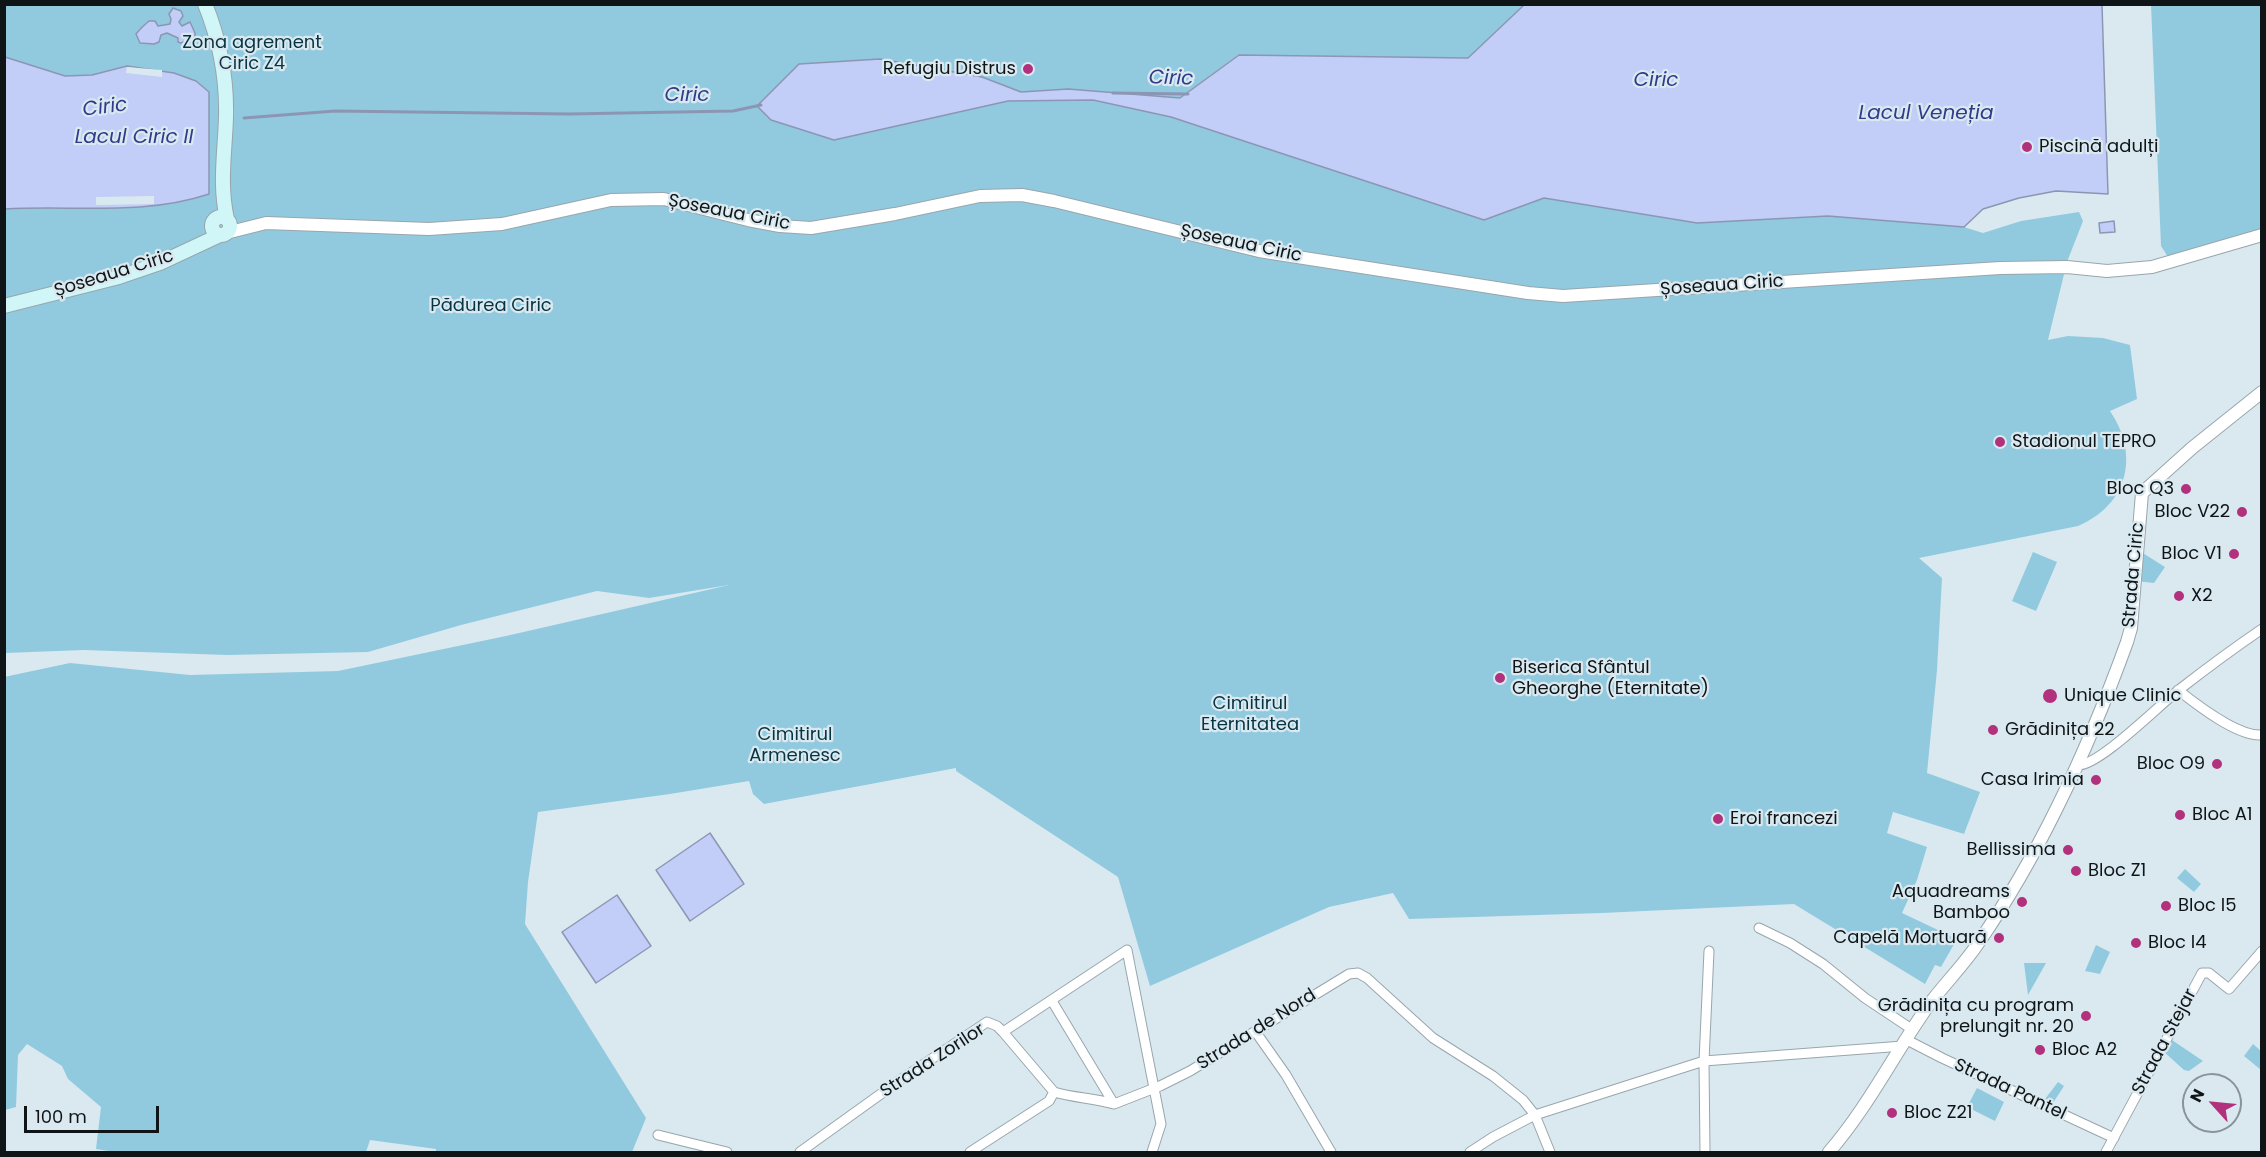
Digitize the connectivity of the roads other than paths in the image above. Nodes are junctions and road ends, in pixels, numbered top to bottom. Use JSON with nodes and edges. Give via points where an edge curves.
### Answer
{"nodes":[{"id":1,"x":205,"y":4,"type":"edge"},
{"id":2,"x":219,"y":226,"type":"junction"},
{"id":3,"x":2262,"y":236,"type":"edge"},
{"id":4,"x":4,"y":306,"type":"edge"},
{"id":5,"x":2262,"y":392,"type":"edge"},
{"id":6,"x":2262,"y":629,"type":"edge"},
{"id":7,"x":2178,"y":690,"type":"junction"},
{"id":8,"x":2262,"y":735,"type":"edge"},
{"id":9,"x":2078,"y":765,"type":"junction"},
{"id":10,"x":1759,"y":928,"type":"dead end"},
{"id":11,"x":1709,"y":951,"type":"dead end"},
{"id":12,"x":2262,"y":951,"type":"edge"},
{"id":13,"x":1052,"y":1001,"type":"junction"},
{"id":14,"x":1255,"y":1031,"type":"junction"},
{"id":15,"x":1003,"y":1032,"type":"junction"},
{"id":16,"x":1908,"y":1039,"type":"junction"},
{"id":17,"x":1704,"y":1061,"type":"junction"},
{"id":18,"x":1154,"y":1088,"type":"junction"},
{"id":19,"x":1054,"y":1092,"type":"junction"},
{"id":20,"x":1114,"y":1104,"type":"junction"},
{"id":21,"x":1535,"y":1115,"type":"junction"},
{"id":22,"x":658,"y":1135,"type":"dead end"},
{"id":23,"x":2114,"y":1138,"type":"junction"},
{"id":24,"x":727,"y":1152,"type":"edge"},
{"id":25,"x":800,"y":1152,"type":"edge"},
{"id":26,"x":970,"y":1152,"type":"edge"},
{"id":27,"x":1152,"y":1152,"type":"edge"},
{"id":28,"x":1331,"y":1152,"type":"edge"},
{"id":29,"x":1470,"y":1152,"type":"edge"},
{"id":30,"x":1550,"y":1152,"type":"edge"},
{"id":31,"x":1705,"y":1152,"type":"edge"},
{"id":32,"x":1829,"y":1152,"type":"edge"},
{"id":33,"x":2106,"y":1152,"type":"edge"}],
"edges":[{"from":1,"to":2,"type":"main road","via":[[224,72],[226,116]]},
{"from":2,"to":3,"type":"street","name":"Șoseaua Ciric","via":[[266,223],[429,229],[502,224],[611,200],[664,199],[748,220],[811,228],[980,196],[1022,195],[1259,251],[1563,296],[2000,268],[2132,270]]},
{"from":2,"to":4,"type":"main road","name":"Șoseaua Ciric","via":[[196,245],[151,267]]},
{"from":5,"to":9,"type":"street","name":"Strada Ciric","via":[[2140,495],[2131,628]]},
{"from":6,"to":7,"type":"street"},
{"from":7,"to":8,"type":"street","via":[[2212,716],[2249,735]]},
{"from":7,"to":9,"type":"street","via":[[2116,743],[2088,763]]},
{"from":9,"to":16,"type":"street","name":"Strada Ciric","via":[[2035,853],[1970,955]]},
{"from":10,"to":16,"type":"street","name":"Strada Pantel","via":[[1823,964]]},
{"from":11,"to":17,"type":"street"},
{"from":12,"to":23,"type":"street","name":"Strada Stejar","via":[[2229,989],[2209,973],[2202,973]]},
{"from":13,"to":15,"type":"street","name":"Strada Zorilor"},
{"from":13,"to":18,"type":"street","name":"Strada Zorilor","via":[[1127,950]]},
{"from":13,"to":20,"type":"street"},
{"from":14,"to":18,"type":"street","name":"Strada de Nord","via":[[1191,1071]]},
{"from":14,"to":21,"type":"street","name":"Strada de Nord","via":[[1349,974],[1358,973],[1442,1045],[1515,1092]]},
{"from":14,"to":28,"type":"street"},
{"from":15,"to":19,"type":"street"},
{"from":15,"to":25,"type":"street","name":"Strada Zorilor","via":[[987,1022]]},
{"from":16,"to":17,"type":"street"},
{"from":16,"to":23,"type":"street","name":"Strada Pantel"},
{"from":16,"to":32,"type":"street","name":"Strada Ciric","via":[[1856,1119]]},
{"from":17,"to":21,"type":"street"},
{"from":17,"to":31,"type":"street"},
{"from":18,"to":20,"type":"street","name":"Strada de Nord"},
{"from":18,"to":27,"type":"street","via":[[1161,1124]]},
{"from":19,"to":20,"type":"street"},
{"from":19,"to":26,"type":"street","via":[[1049,1101]]},
{"from":21,"to":29,"type":"street"},
{"from":21,"to":30,"type":"street"},
{"from":22,"to":24,"type":"street"},
{"from":23,"to":33,"type":"street","name":"Strada Stejar"}]}
